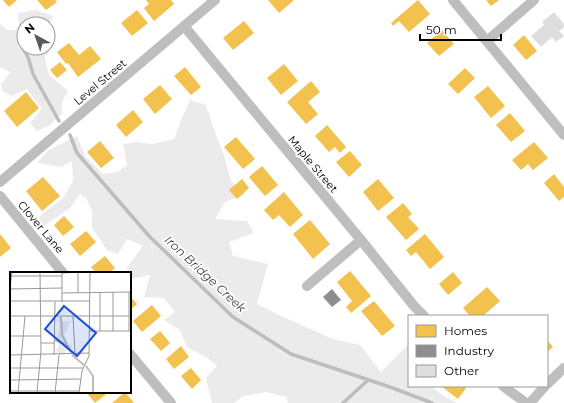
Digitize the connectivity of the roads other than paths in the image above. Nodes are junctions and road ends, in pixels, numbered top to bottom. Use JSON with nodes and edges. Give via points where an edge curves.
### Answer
{"nodes":[{"id":1,"x":215,"y":0,"type":"edge"},
{"id":2,"x":453,"y":0,"type":"edge"},
{"id":3,"x":534,"y":0,"type":"edge"},
{"id":4,"x":184,"y":26,"type":"junction"},
{"id":5,"x":487,"y":41,"type":"junction"},
{"id":6,"x":564,"y":135,"type":"edge"},
{"id":7,"x":0,"y":182,"type":"edge"},
{"id":8,"x":0,"y":196,"type":"edge"},
{"id":9,"x":360,"y":240,"type":"junction"},
{"id":10,"x":62,"y":272,"type":"edge"},
{"id":11,"x":307,"y":286,"type":"dead end"},
{"id":12,"x":423,"y":315,"type":"edge"},
{"id":13,"x":131,"y":355,"type":"edge"},
{"id":14,"x":564,"y":368,"type":"edge"},
{"id":15,"x":548,"y":383,"type":"edge"},
{"id":16,"x":504,"y":387,"type":"edge"},
{"id":17,"x":544,"y":387,"type":"edge"},
{"id":18,"x":171,"y":403,"type":"edge"},
{"id":19,"x":526,"y":403,"type":"edge"},
{"id":20,"x":530,"y":403,"type":"edge"}],
"edges":[{"from":1,"to":4,"type":"street","name":"Level Street"},
{"from":2,"to":5,"type":"street"},
{"from":3,"to":5,"type":"street"},
{"from":4,"to":7,"type":"street","name":"Level Street"},
{"from":4,"to":9,"type":"street","name":"Maple Street"},
{"from":5,"to":6,"type":"street"},
{"from":8,"to":10,"type":"street","name":"Clover Lane"},
{"from":9,"to":11,"type":"street"},
{"from":9,"to":12,"type":"street","name":"Maple Street"},
{"from":13,"to":18,"type":"street"},
{"from":14,"to":15,"type":"street"},
{"from":16,"to":19,"type":"street"},
{"from":17,"to":20,"type":"street"}]}
